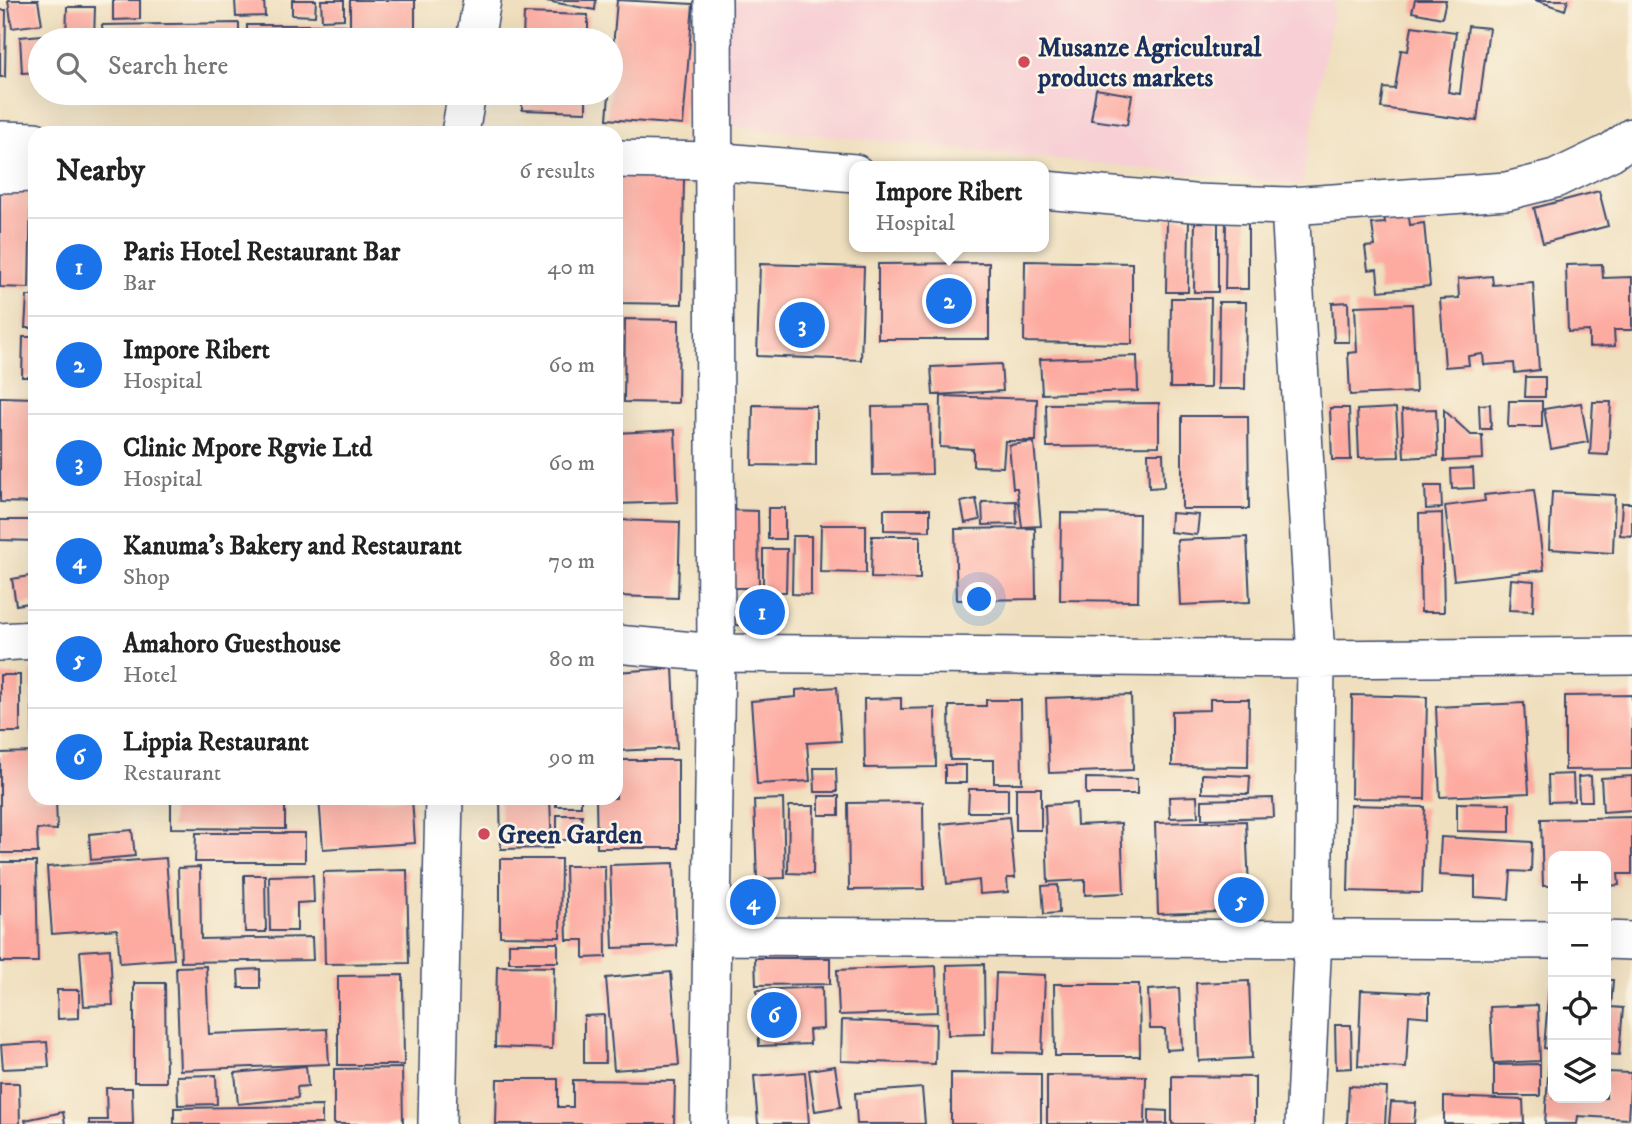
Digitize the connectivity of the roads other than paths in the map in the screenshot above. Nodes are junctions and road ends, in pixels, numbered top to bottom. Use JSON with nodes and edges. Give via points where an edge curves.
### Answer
{"nodes":[{"id":1,"x":482,"y":0,"type":"edge"},
{"id":2,"x":713,"y":0,"type":"edge"},
{"id":3,"x":477,"y":28,"type":"edge"},
{"id":4,"x":465,"y":105,"type":"edge"},
{"id":5,"x":461,"y":126,"type":"edge"},
{"id":6,"x":1632,"y":137,"type":"edge"},
{"id":7,"x":0,"y":140,"type":"edge"},
{"id":8,"x":28,"y":141,"type":"edge"},
{"id":9,"x":623,"y":159,"type":"edge"},
{"id":10,"x":712,"y":161,"type":"junction"},
{"id":11,"x":849,"y":172,"type":"edge"},
{"id":12,"x":28,"y":173,"type":"edge"},
{"id":13,"x":0,"y":174,"type":"edge"},
{"id":14,"x":1049,"y":190,"type":"edge"},
{"id":15,"x":1290,"y":205,"type":"junction"},
{"id":16,"x":28,"y":640,"type":"edge"},
{"id":17,"x":0,"y":642,"type":"edge"},
{"id":18,"x":623,"y":645,"type":"edge"},
{"id":19,"x":716,"y":653,"type":"junction"},
{"id":20,"x":1632,"y":656,"type":"edge"},
{"id":21,"x":1316,"y":659,"type":"junction"},
{"id":22,"x":444,"y":805,"type":"edge"},
{"id":23,"x":713,"y":936,"type":"junction"},
{"id":24,"x":1313,"y":938,"type":"junction"},
{"id":25,"x":1548,"y":940,"type":"edge"},
{"id":26,"x":1611,"y":940,"type":"edge"},
{"id":27,"x":1632,"y":941,"type":"edge"},
{"id":28,"x":436,"y":1124,"type":"edge"},
{"id":29,"x":709,"y":1124,"type":"edge"},
{"id":30,"x":1304,"y":1124,"type":"edge"}],
"edges":[{"from":1,"to":3,"type":"street"},
{"from":2,"to":10,"type":"street"},
{"from":4,"to":5,"type":"street"},
{"from":6,"to":15,"type":"street","via":[[1555,179],[1507,191]]},
{"from":7,"to":8,"type":"street"},
{"from":9,"to":10,"type":"street"},
{"from":10,"to":11,"type":"street"},
{"from":10,"to":19,"type":"street"},
{"from":12,"to":13,"type":"street"},
{"from":14,"to":15,"type":"street","via":[[1193,203]]},
{"from":15,"to":21,"type":"street"},
{"from":16,"to":17,"type":"street"},
{"from":18,"to":19,"type":"street"},
{"from":19,"to":21,"type":"street"},
{"from":19,"to":23,"type":"street"},
{"from":20,"to":21,"type":"street"},
{"from":21,"to":24,"type":"street"},
{"from":22,"to":28,"type":"street"},
{"from":23,"to":24,"type":"street"},
{"from":23,"to":29,"type":"street"},
{"from":24,"to":25,"type":"street"},
{"from":24,"to":30,"type":"street"},
{"from":26,"to":27,"type":"street"}]}
